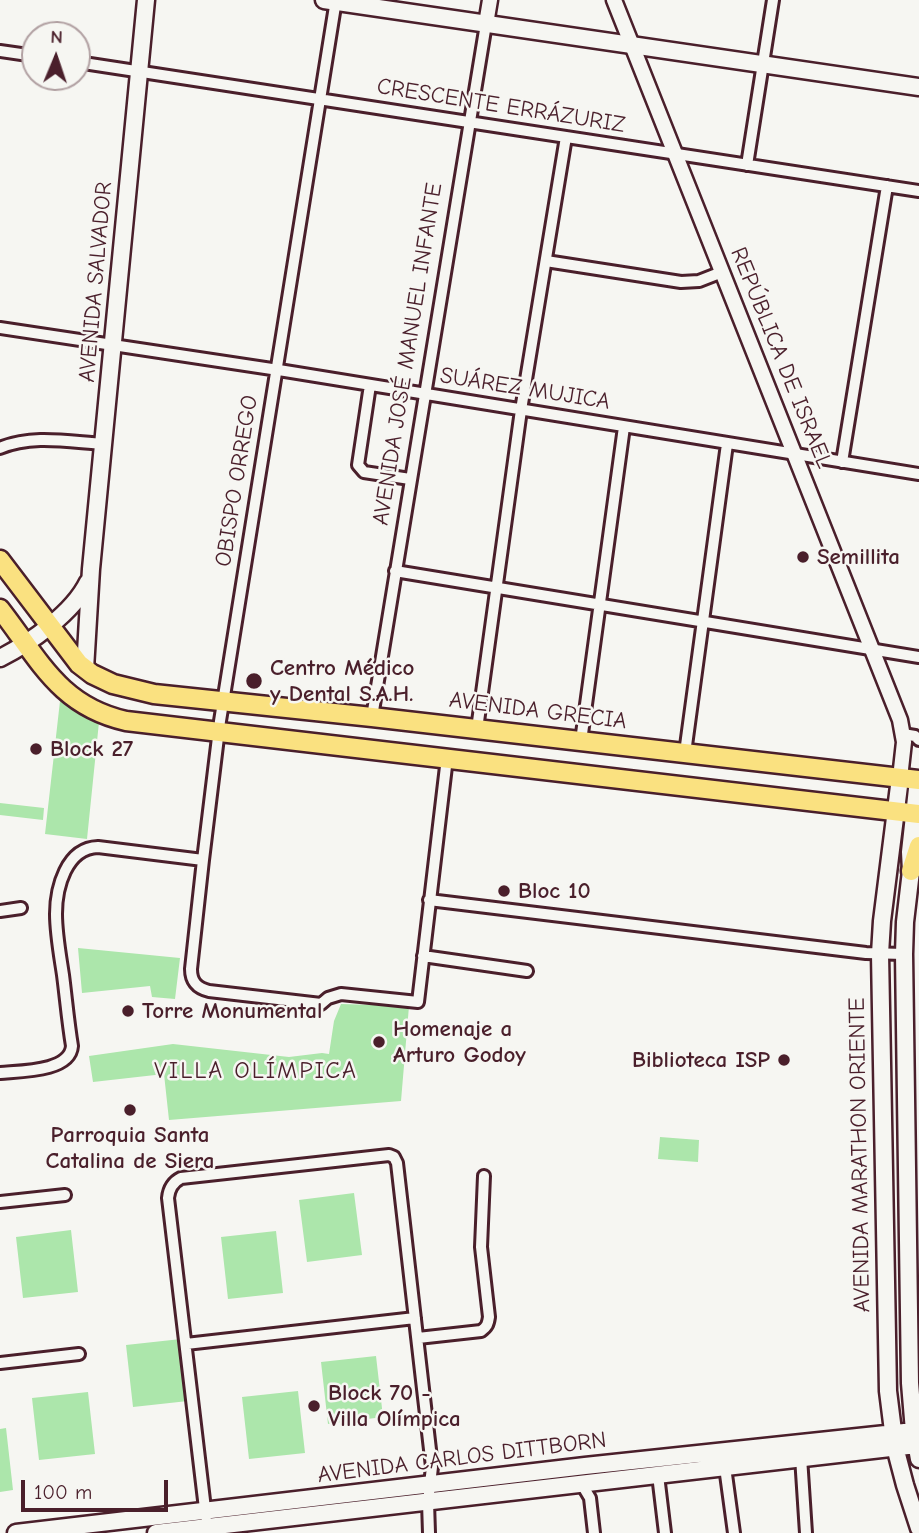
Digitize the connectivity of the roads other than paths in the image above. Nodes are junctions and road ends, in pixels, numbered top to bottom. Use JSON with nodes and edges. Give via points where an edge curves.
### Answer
{"nodes":[{"id":1,"x":146,"y":0,"type":"edge"},
{"id":2,"x":489,"y":0,"type":"edge"},
{"id":3,"x":614,"y":0,"type":"edge"},
{"id":4,"x":773,"y":0,"type":"edge"},
{"id":5,"x":332,"y":1,"type":"edge"},
{"id":6,"x":486,"y":24,"type":"junction"},
{"id":7,"x":632,"y":45,"type":"junction"},
{"id":8,"x":0,"y":51,"type":"edge"},
{"id":9,"x":21,"y":54,"type":"edge"},
{"id":10,"x":91,"y":64,"type":"edge"},
{"id":11,"x":763,"y":64,"type":"junction"},
{"id":12,"x":139,"y":72,"type":"junction"},
{"id":13,"x":919,"y":87,"type":"edge"},
{"id":14,"x":321,"y":100,"type":"junction"},
{"id":15,"x":470,"y":122,"type":"junction"},
{"id":16,"x":566,"y":137,"type":"junction"},
{"id":17,"x":675,"y":154,"type":"junction"},
{"id":18,"x":747,"y":165,"type":"junction"},
{"id":19,"x":887,"y":186,"type":"junction"},
{"id":20,"x":919,"y":191,"type":"edge"},
{"id":21,"x":546,"y":261,"type":"junction"},
{"id":22,"x":722,"y":272,"type":"junction"},
{"id":23,"x":0,"y":328,"type":"edge"},
{"id":24,"x":113,"y":345,"type":"junction"},
{"id":25,"x":276,"y":370,"type":"junction"},
{"id":26,"x":370,"y":385,"type":"junction"},
{"id":27,"x":425,"y":394,"type":"junction"},
{"id":28,"x":521,"y":411,"type":"junction"},
{"id":29,"x":624,"y":427,"type":"junction"},
{"id":30,"x":103,"y":444,"type":"junction"},
{"id":31,"x":727,"y":444,"type":"junction"},
{"id":32,"x":0,"y":448,"type":"edge"},
{"id":33,"x":795,"y":455,"type":"junction"},
{"id":34,"x":842,"y":462,"type":"junction"},
{"id":35,"x":919,"y":474,"type":"edge"},
{"id":36,"x":410,"y":479,"type":"junction"},
{"id":37,"x":0,"y":560,"type":"edge"},
{"id":38,"x":91,"y":569,"type":"junction"},
{"id":39,"x":395,"y":571,"type":"junction"},
{"id":40,"x":496,"y":588,"type":"junction"},
{"id":41,"x":600,"y":604,"type":"junction"},
{"id":42,"x":0,"y":609,"type":"edge"},
{"id":43,"x":703,"y":620,"type":"junction"},
{"id":44,"x":49,"y":625,"type":"junction"},
{"id":45,"x":26,"y":643,"type":"junction"},
{"id":46,"x":872,"y":650,"type":"junction"},
{"id":47,"x":919,"y":657,"type":"edge"},
{"id":48,"x":0,"y":658,"type":"edge"},
{"id":49,"x":85,"y":669,"type":"junction"},
{"id":50,"x":223,"y":701,"type":"junction"},
{"id":51,"x":372,"y":717,"type":"junction"},
{"id":52,"x":477,"y":729,"type":"junction"},
{"id":53,"x":219,"y":732,"type":"junction"},
{"id":54,"x":904,"y":734,"type":"junction"},
{"id":55,"x":919,"y":740,"type":"edge"},
{"id":56,"x":581,"y":741,"type":"junction"},
{"id":57,"x":685,"y":753,"type":"junction"},
{"id":58,"x":447,"y":758,"type":"junction"},
{"id":59,"x":914,"y":777,"type":"edge"},
{"id":60,"x":909,"y":813,"type":"edge"},
{"id":61,"x":919,"y":846,"type":"edge"},
{"id":62,"x":202,"y":860,"type":"junction"},
{"id":63,"x":911,"y":871,"type":"junction"},
{"id":64,"x":429,"y":900,"type":"junction"},
{"id":65,"x":21,"y":908,"type":"dead end"},
{"id":66,"x":0,"y":911,"type":"edge"},
{"id":67,"x":882,"y":921,"type":"junction"},
{"id":68,"x":905,"y":922,"type":"junction"},
{"id":69,"x":880,"y":954,"type":"junction"},
{"id":70,"x":904,"y":954,"type":"junction"},
{"id":71,"x":423,"y":957,"type":"junction"},
{"id":72,"x":527,"y":971,"type":"dead end"},
{"id":73,"x":0,"y":1073,"type":"edge"},
{"id":74,"x":484,"y":1176,"type":"dead end"},
{"id":75,"x":65,"y":1195,"type":"dead end"},
{"id":76,"x":0,"y":1202,"type":"edge"},
{"id":77,"x":415,"y":1318,"type":"junction"},
{"id":78,"x":908,"y":1320,"type":"junction"},
{"id":79,"x":886,"y":1321,"type":"junction"},
{"id":80,"x":418,"y":1338,"type":"junction"},
{"id":81,"x":186,"y":1344,"type":"junction"},
{"id":82,"x":79,"y":1354,"type":"dead end"},
{"id":83,"x":0,"y":1363,"type":"edge"},
{"id":84,"x":888,"y":1391,"type":"junction"},
{"id":85,"x":894,"y":1440,"type":"junction"},
{"id":86,"x":855,"y":1444,"type":"junction"},
{"id":87,"x":916,"y":1445,"type":"edge"},
{"id":88,"x":801,"y":1457,"type":"junction"},
{"id":89,"x":725,"y":1467,"type":"junction"},
{"id":90,"x":658,"y":1475,"type":"junction"},
{"id":91,"x":581,"y":1483,"type":"junction"},
{"id":92,"x":429,"y":1485,"type":"junction"},
{"id":93,"x":905,"y":1485,"type":"junction"},
{"id":94,"x":428,"y":1502,"type":"junction"},
{"id":95,"x":206,"y":1519,"type":"junction"},
{"id":96,"x":919,"y":1528,"type":"edge"},
{"id":97,"x":16,"y":1533,"type":"edge"},
{"id":98,"x":156,"y":1533,"type":"edge"},
{"id":99,"x":429,"y":1533,"type":"edge"},
{"id":100,"x":594,"y":1533,"type":"edge"},
{"id":101,"x":665,"y":1533,"type":"edge"},
{"id":102,"x":734,"y":1533,"type":"edge"},
{"id":103,"x":806,"y":1533,"type":"edge"}],
"edges":[{"from":1,"to":12,"type":"main road","name":"AVENIDA SALVADOR"},
{"from":2,"to":6,"type":"street","name":"AVENIDA JOSÉ MANUEL INFANTE"},
{"from":3,"to":7,"type":"street","name":"REPÚBLICA DE ISRAEL"},
{"from":4,"to":11,"type":"street"},
{"from":5,"to":6,"type":"main road"},
{"from":5,"to":14,"type":"street","name":"OBISPO ORREGO"},
{"from":6,"to":7,"type":"main road"},
{"from":6,"to":15,"type":"street","name":"AVENIDA JOSÉ MANUEL INFANTE"},
{"from":7,"to":11,"type":"main road"},
{"from":7,"to":17,"type":"street","name":"REPÚBLICA DE ISRAEL"},
{"from":8,"to":9,"type":"street"},
{"from":10,"to":12,"type":"street","name":"CRESCENTE ERRÁZURIZ"},
{"from":11,"to":13,"type":"main road"},
{"from":11,"to":18,"type":"street"},
{"from":12,"to":14,"type":"street","name":"CRESCENTE ERRÁZURIZ"},
{"from":12,"to":24,"type":"main road","name":"AVENIDA SALVADOR"},
{"from":14,"to":15,"type":"street","name":"CRESCENTE ERRÁZURIZ"},
{"from":14,"to":25,"type":"street","name":"OBISPO ORREGO"},
{"from":15,"to":16,"type":"street","name":"CRESCENTE ERRÁZURIZ"},
{"from":15,"to":27,"type":"street","name":"AVENIDA JOSÉ MANUEL INFANTE"},
{"from":16,"to":17,"type":"street","name":"CRESCENTE ERRÁZURIZ"},
{"from":16,"to":21,"type":"street"},
{"from":17,"to":18,"type":"street","name":"CRESCENTE ERRÁZURIZ"},
{"from":17,"to":22,"type":"street","name":"REPÚBLICA DE ISRAEL"},
{"from":18,"to":19,"type":"street","name":"CRESCENTE ERRÁZURIZ"},
{"from":19,"to":20,"type":"street","name":"CRESCENTE ERRÁZURIZ"},
{"from":19,"to":34,"type":"street"},
{"from":21,"to":22,"type":"street","via":[[681,282]]},
{"from":21,"to":28,"type":"street"},
{"from":22,"to":33,"type":"street","name":"REPÚBLICA DE ISRAEL"},
{"from":23,"to":24,"type":"street","name":"SUÁREZ MUJICA"},
{"from":24,"to":25,"type":"street","name":"SUÁREZ MUJICA"},
{"from":24,"to":30,"type":"main road","name":"AVENIDA SALVADOR"},
{"from":25,"to":26,"type":"street","name":"SUÁREZ MUJICA"},
{"from":25,"to":50,"type":"street","name":"OBISPO ORREGO"},
{"from":26,"to":27,"type":"street","name":"SUÁREZ MUJICA"},
{"from":26,"to":36,"type":"street","via":[[358,465],[364,472]]},
{"from":27,"to":28,"type":"street","name":"SUÁREZ MUJICA"},
{"from":27,"to":36,"type":"street","name":"AVENIDA JOSÉ MANUEL INFANTE"},
{"from":28,"to":29,"type":"street","name":"SUÁREZ MUJICA"},
{"from":28,"to":40,"type":"street"},
{"from":29,"to":31,"type":"street","name":"SUÁREZ MUJICA"},
{"from":29,"to":41,"type":"street"},
{"from":30,"to":32,"type":"street","via":[[33,440]]},
{"from":30,"to":38,"type":"main road","name":"AVENIDA SALVADOR"},
{"from":31,"to":33,"type":"street","name":"SUÁREZ MUJICA"},
{"from":31,"to":43,"type":"street"},
{"from":33,"to":34,"type":"street","name":"SUÁREZ MUJICA"},
{"from":33,"to":46,"type":"street","name":"REPÚBLICA DE ISRAEL"},
{"from":34,"to":35,"type":"street","name":"SUÁREZ MUJICA"},
{"from":36,"to":39,"type":"street","name":"AVENIDA JOSÉ MANUEL INFANTE"},
{"from":37,"to":44,"type":"main road","name":"AVENIDA GRECIA"},
{"from":38,"to":44,"type":"main road","name":"AVENIDA SALVADOR","via":[[78,598]]},
{"from":38,"to":49,"type":"main road","name":"AVENIDA SALVADOR"},
{"from":39,"to":40,"type":"street"},
{"from":39,"to":51,"type":"street","name":"AVENIDA JOSÉ MANUEL INFANTE"},
{"from":40,"to":41,"type":"street"},
{"from":40,"to":52,"type":"street"},
{"from":41,"to":43,"type":"street"},
{"from":41,"to":56,"type":"street"},
{"from":42,"to":45,"type":"main road"},
{"from":43,"to":46,"type":"street"},
{"from":43,"to":57,"type":"street"},
{"from":44,"to":45,"type":"main road","name":"AVENIDA SALVADOR"},
{"from":44,"to":49,"type":"main road","name":"AVENIDA GRECIA"},
{"from":45,"to":48,"type":"main road","name":"AVENIDA SALVADOR"},
{"from":45,"to":53,"type":"main road","via":[[62,689],[93,710],[126,721]]},
{"from":46,"to":47,"type":"street"},
{"from":46,"to":54,"type":"street","name":"REPÚBLICA DE ISRAEL"},
{"from":49,"to":50,"type":"main road","name":"AVENIDA GRECIA","via":[[133,690]]},
{"from":50,"to":51,"type":"main road","name":"AVENIDA GRECIA"},
{"from":50,"to":53,"type":"street","name":"OBISPO ORREGO"},
{"from":51,"to":52,"type":"main road","name":"AVENIDA GRECIA"},
{"from":52,"to":56,"type":"main road","name":"AVENIDA GRECIA"},
{"from":53,"to":58,"type":"main road"},
{"from":53,"to":62,"type":"street","name":"OBISPO ORREGO"},
{"from":54,"to":55,"type":"street"},
{"from":54,"to":59,"type":"street","name":"REPÚBLICA DE ISRAEL"},
{"from":56,"to":57,"type":"main road","name":"AVENIDA GRECIA"},
{"from":57,"to":59,"type":"main road","name":"AVENIDA GRECIA"},
{"from":58,"to":60,"type":"main road"},
{"from":58,"to":64,"type":"street"},
{"from":59,"to":60,"type":"main road","name":"AVENIDA MARATHON ORIENTE"},
{"from":60,"to":63,"type":"main road","name":"AVENIDA MARATHON ORIENTE"},
{"from":60,"to":67,"type":"main road","name":"AVENIDA MARATHON ORIENTE"},
{"from":61,"to":63,"type":"main road"},
{"from":62,"to":71,"type":"street","name":"OBISPO ORREGO","via":[[191,969],[194,982],[202,989],[321,1004],[341,994],[418,1002]]},
{"from":62,"to":73,"type":"street","via":[[98,847],[87,848],[70,860],[56,912],[70,1055],[53,1066]]},
{"from":63,"to":68,"type":"main road","name":"AVENIDA MARATHON ORIENTE"},
{"from":64,"to":69,"type":"street"},
{"from":64,"to":71,"type":"street"},
{"from":65,"to":66,"type":"street"},
{"from":67,"to":68,"type":"main road"},
{"from":67,"to":69,"type":"main road","name":"AVENIDA MARATHON ORIENTE"},
{"from":68,"to":70,"type":"main road","name":"AVENIDA MARATHON ORIENTE"},
{"from":69,"to":70,"type":"street"},
{"from":69,"to":79,"type":"main road","name":"AVENIDA MARATHON ORIENTE"},
{"from":70,"to":78,"type":"main road","name":"AVENIDA MARATHON ORIENTE"},
{"from":71,"to":72,"type":"street"},
{"from":74,"to":80,"type":"street","via":[[481,1247],[489,1323],[481,1331]]},
{"from":75,"to":76,"type":"street"},
{"from":77,"to":80,"type":"street"},
{"from":77,"to":81,"type":"street"},
{"from":77,"to":81,"type":"street","via":[[394,1157],[181,1178],[172,1185],[168,1198]]},
{"from":78,"to":79,"type":"main road"},
{"from":78,"to":87,"type":"main road","name":"AVENIDA MARATHON ORIENTE"},
{"from":79,"to":84,"type":"main road","name":"AVENIDA MARATHON ORIENTE"},
{"from":80,"to":92,"type":"street","via":[[432,1467]]},
{"from":81,"to":95,"type":"street"},
{"from":82,"to":83,"type":"street"},
{"from":84,"to":85,"type":"main road","name":"AVENIDA MARATHON ORIENTE"},
{"from":84,"to":86,"type":"main road","via":[[880,1420]]},
{"from":85,"to":86,"type":"main road","name":"AVENIDA CARLOS DITTBORN"},
{"from":85,"to":87,"type":"main road","name":"AVENIDA CARLOS DITTBORN"},
{"from":85,"to":93,"type":"main road","name":"AVENIDA MARATHON ORIENTE"},
{"from":86,"to":88,"type":"main road","name":"AVENIDA CARLOS DITTBORN"},
{"from":86,"to":92,"type":"main road","name":"AVENIDA CARLOS DITTBORN"},
{"from":86,"to":93,"type":"main road","via":[[885,1460]]},
{"from":88,"to":89,"type":"main road","name":"AVENIDA CARLOS DITTBORN"},
{"from":88,"to":103,"type":"street"},
{"from":89,"to":90,"type":"main road","name":"AVENIDA CARLOS DITTBORN"},
{"from":89,"to":102,"type":"street"},
{"from":90,"to":91,"type":"main road","name":"AVENIDA CARLOS DITTBORN"},
{"from":90,"to":101,"type":"street"},
{"from":91,"to":94,"type":"main road","name":"AVENIDA CARLOS DITTBORN"},
{"from":91,"to":100,"type":"street","via":[[590,1499]]},
{"from":92,"to":94,"type":"street"},
{"from":92,"to":95,"type":"main road","name":"AVENIDA CARLOS DITTBORN"},
{"from":93,"to":96,"type":"main road","name":"AVENIDA MARATHON ORIENTE"},
{"from":94,"to":95,"type":"main road","name":"AVENIDA CARLOS DITTBORN"},
{"from":94,"to":99,"type":"street"},
{"from":95,"to":97,"type":"main road","name":"AVENIDA CARLOS DITTBORN"},
{"from":95,"to":98,"type":"main road","name":"AVENIDA CARLOS DITTBORN"}]}
